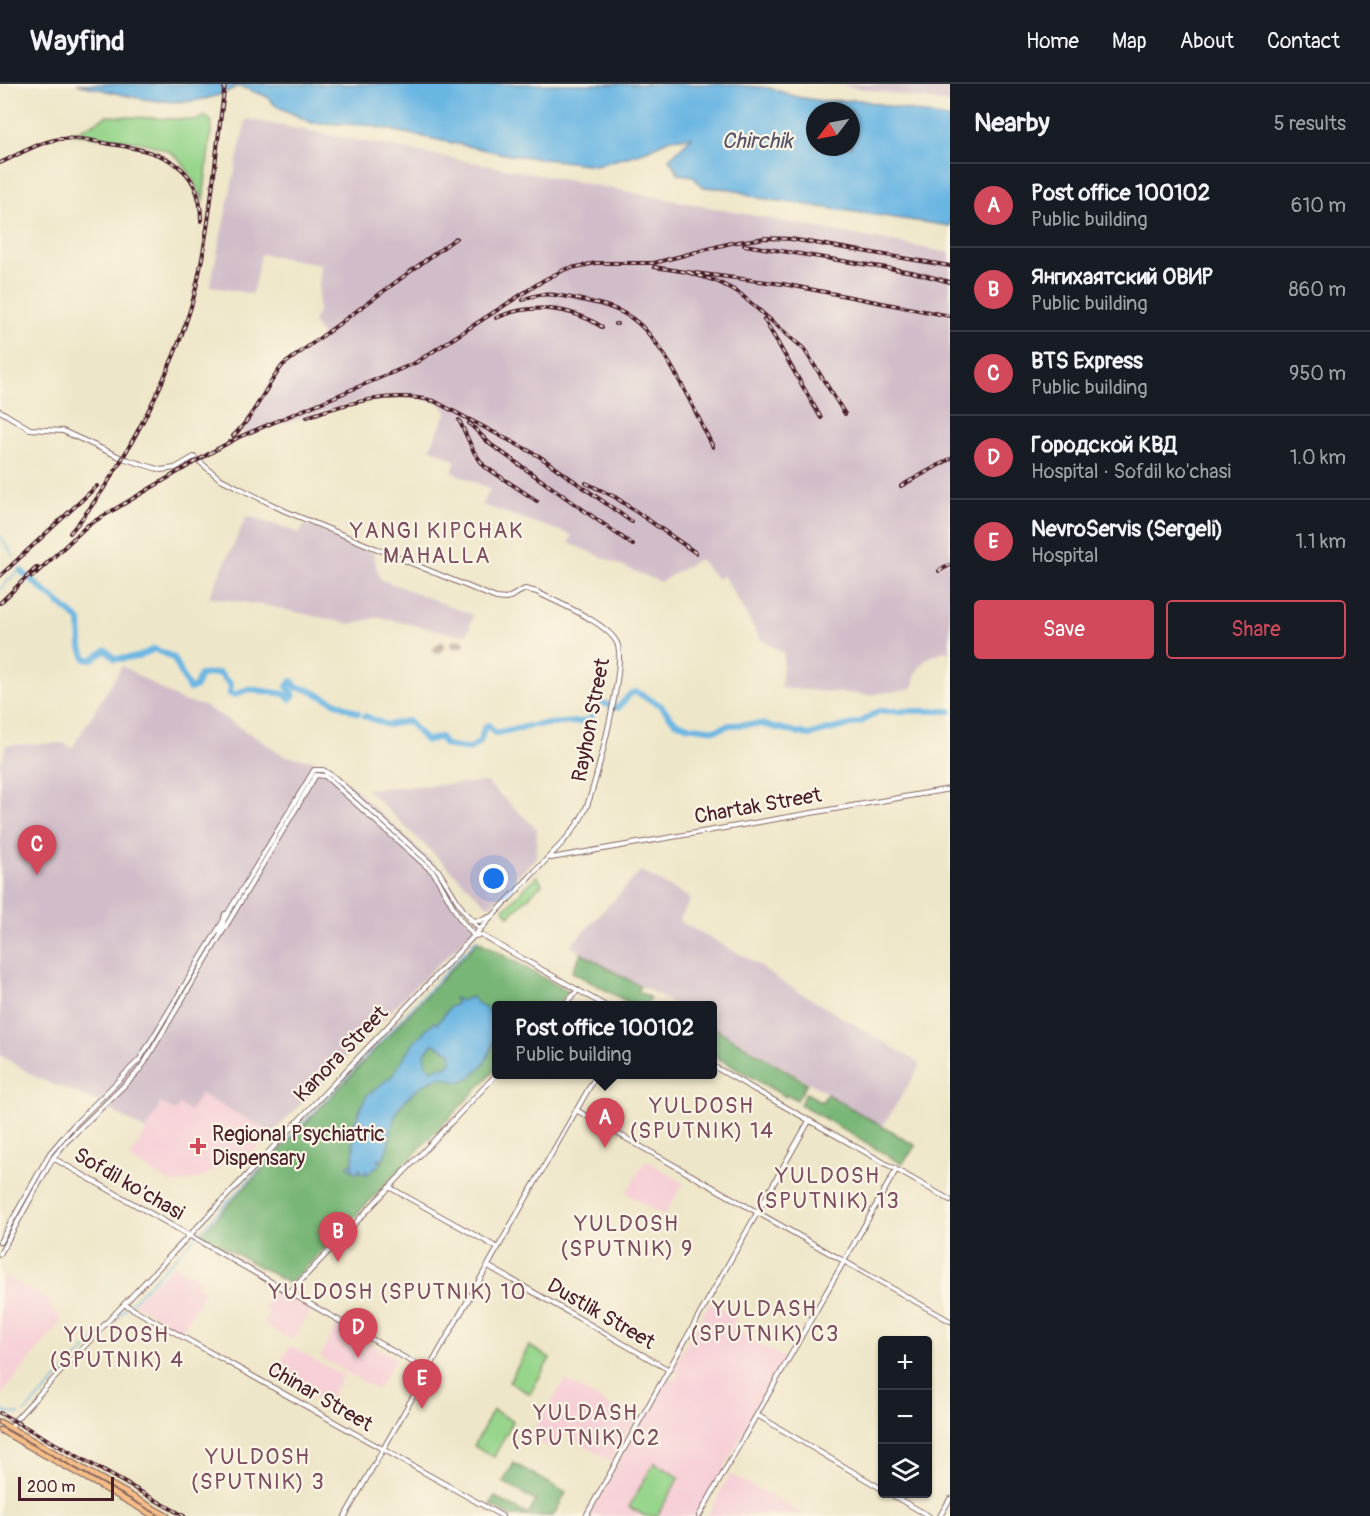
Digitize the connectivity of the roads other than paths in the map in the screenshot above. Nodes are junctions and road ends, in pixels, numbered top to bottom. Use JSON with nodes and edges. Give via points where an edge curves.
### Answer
{"nodes":[{"id":1,"x":0,"y":411,"type":"edge"},
{"id":2,"x":950,"y":789,"type":"edge"},
{"id":3,"x":563,"y":842,"type":"junction"},
{"id":4,"x":570,"y":854,"type":"junction"},
{"id":5,"x":547,"y":860,"type":"junction"},
{"id":6,"x":225,"y":914,"type":"junction"},
{"id":7,"x":492,"y":916,"type":"junction"},
{"id":8,"x":471,"y":920,"type":"junction"},
{"id":9,"x":480,"y":930,"type":"junction"},
{"id":10,"x":481,"y":935,"type":"junction"},
{"id":11,"x":474,"y":936,"type":"junction"},
{"id":12,"x":219,"y":938,"type":"junction"},
{"id":13,"x":578,"y":990,"type":"junction"},
{"id":14,"x":567,"y":1001,"type":"edge"},
{"id":15,"x":599,"y":1001,"type":"edge"},
{"id":16,"x":717,"y":1068,"type":"edge"},
{"id":17,"x":492,"y":1079,"type":"edge"},
{"id":18,"x":594,"y":1079,"type":"edge"},
{"id":19,"x":576,"y":1110,"type":"junction"},
{"id":20,"x":809,"y":1121,"type":"junction"},
{"id":21,"x":50,"y":1156,"type":"junction"},
{"id":22,"x":897,"y":1170,"type":"junction"},
{"id":23,"x":389,"y":1187,"type":"junction"},
{"id":24,"x":950,"y":1200,"type":"edge"},
{"id":25,"x":756,"y":1212,"type":"junction"},
{"id":26,"x":192,"y":1238,"type":"junction"},
{"id":27,"x":0,"y":1242,"type":"edge"},
{"id":28,"x":498,"y":1248,"type":"junction"},
{"id":29,"x":0,"y":1254,"type":"edge"},
{"id":30,"x":844,"y":1262,"type":"junction"},
{"id":31,"x":488,"y":1266,"type":"junction"},
{"id":32,"x":290,"y":1292,"type":"junction"},
{"id":33,"x":127,"y":1305,"type":"junction"},
{"id":34,"x":950,"y":1322,"type":"edge"},
{"id":35,"x":669,"y":1370,"type":"junction"},
{"id":36,"x":428,"y":1371,"type":"junction"},
{"id":37,"x":756,"y":1416,"type":"junction"},
{"id":38,"x":0,"y":1422,"type":"edge"},
{"id":39,"x":11,"y":1428,"type":"junction"},
{"id":40,"x":0,"y":1430,"type":"edge"},
{"id":41,"x":382,"y":1450,"type":"junction"},
{"id":42,"x":878,"y":1487,"type":"edge"},
{"id":43,"x":897,"y":1498,"type":"edge"},
{"id":44,"x":950,"y":1499,"type":"edge"},
{"id":45,"x":157,"y":1515,"type":"edge"},
{"id":46,"x":167,"y":1516,"type":"edge"},
{"id":47,"x":345,"y":1516,"type":"edge"},
{"id":48,"x":502,"y":1516,"type":"edge"},
{"id":49,"x":586,"y":1516,"type":"edge"},
{"id":50,"x":699,"y":1516,"type":"edge"},
{"id":51,"x":929,"y":1516,"type":"edge"},
{"id":52,"x":940,"y":1516,"type":"edge"}],
"edges":[{"from":1,"to":3,"type":"street","name":"Rayhon Street","via":[[30,429],[63,432],[119,457],[161,470],[175,468],[194,457],[219,478],[276,507],[496,598],[506,599],[527,589],[579,614],[614,638],[620,655],[590,797],[580,820]]},
{"from":2,"to":4,"type":"street","name":"Chartak Street"},
{"from":3,"to":4,"type":"street","via":[[562,850]]},
{"from":3,"to":5,"type":"street","name":"Rayhon Street"},
{"from":4,"to":5,"type":"street","name":"Chartak Street"},
{"from":5,"to":7,"type":"street","name":"Kanora Street"},
{"from":6,"to":8,"type":"street","via":[[309,776],[320,769],[334,777],[438,870]]},
{"from":6,"to":12,"type":"street"},
{"from":6,"to":21,"type":"street","via":[[140,1059],[73,1126]]},
{"from":7,"to":8,"type":"street"},
{"from":7,"to":9,"type":"street","name":"Kanora Street"},
{"from":8,"to":9,"type":"street"},
{"from":9,"to":10,"type":"street"},
{"from":9,"to":11,"type":"street","name":"Kanora Street"},
{"from":10,"to":11,"type":"street"},
{"from":10,"to":13,"type":"street"},
{"from":11,"to":12,"type":"street","via":[[434,873],[319,774]]},
{"from":11,"to":26,"type":"street","name":"Kanora Street"},
{"from":12,"to":21,"type":"street","via":[[141,1068]]},
{"from":13,"to":14,"type":"street"},
{"from":13,"to":15,"type":"street"},
{"from":16,"to":20,"type":"street"},
{"from":17,"to":23,"type":"street"},
{"from":18,"to":19,"type":"street"},
{"from":19,"to":25,"type":"street"},
{"from":19,"to":28,"type":"street"},
{"from":20,"to":22,"type":"street"},
{"from":20,"to":25,"type":"street"},
{"from":21,"to":26,"type":"street","name":"Sofdil ko'chasi"},
{"from":21,"to":27,"type":"street","name":"Sofdil ko'chasi"},
{"from":21,"to":29,"type":"street","name":"Sofdil ko'chasi"},
{"from":22,"to":24,"type":"street"},
{"from":22,"to":30,"type":"street"},
{"from":23,"to":28,"type":"street"},
{"from":23,"to":32,"type":"street"},
{"from":25,"to":30,"type":"street"},
{"from":25,"to":35,"type":"street"},
{"from":26,"to":32,"type":"street","name":"Sofdil ko'chasi"},
{"from":26,"to":33,"type":"street","name":"Kanora Street"},
{"from":28,"to":31,"type":"street"},
{"from":30,"to":34,"type":"street"},
{"from":30,"to":37,"type":"street"},
{"from":31,"to":35,"type":"street","name":"Dustlik Street"},
{"from":31,"to":36,"type":"street"},
{"from":32,"to":36,"type":"street","name":"Sofdil ko'chasi"},
{"from":33,"to":39,"type":"street","name":"Kanora Street"},
{"from":33,"to":41,"type":"street","name":"Chinar Street"},
{"from":35,"to":49,"type":"street"},
{"from":36,"to":41,"type":"street"},
{"from":37,"to":42,"type":"street"},
{"from":37,"to":50,"type":"street"},
{"from":38,"to":39,"type":"main road"},
{"from":39,"to":45,"type":"main road"},
{"from":40,"to":45,"type":"main road"},
{"from":41,"to":47,"type":"street"},
{"from":41,"to":48,"type":"street","name":"Chinar Street"},
{"from":43,"to":51,"type":"street"},
{"from":44,"to":52,"type":"street"},
{"from":45,"to":46,"type":"main road"}]}
